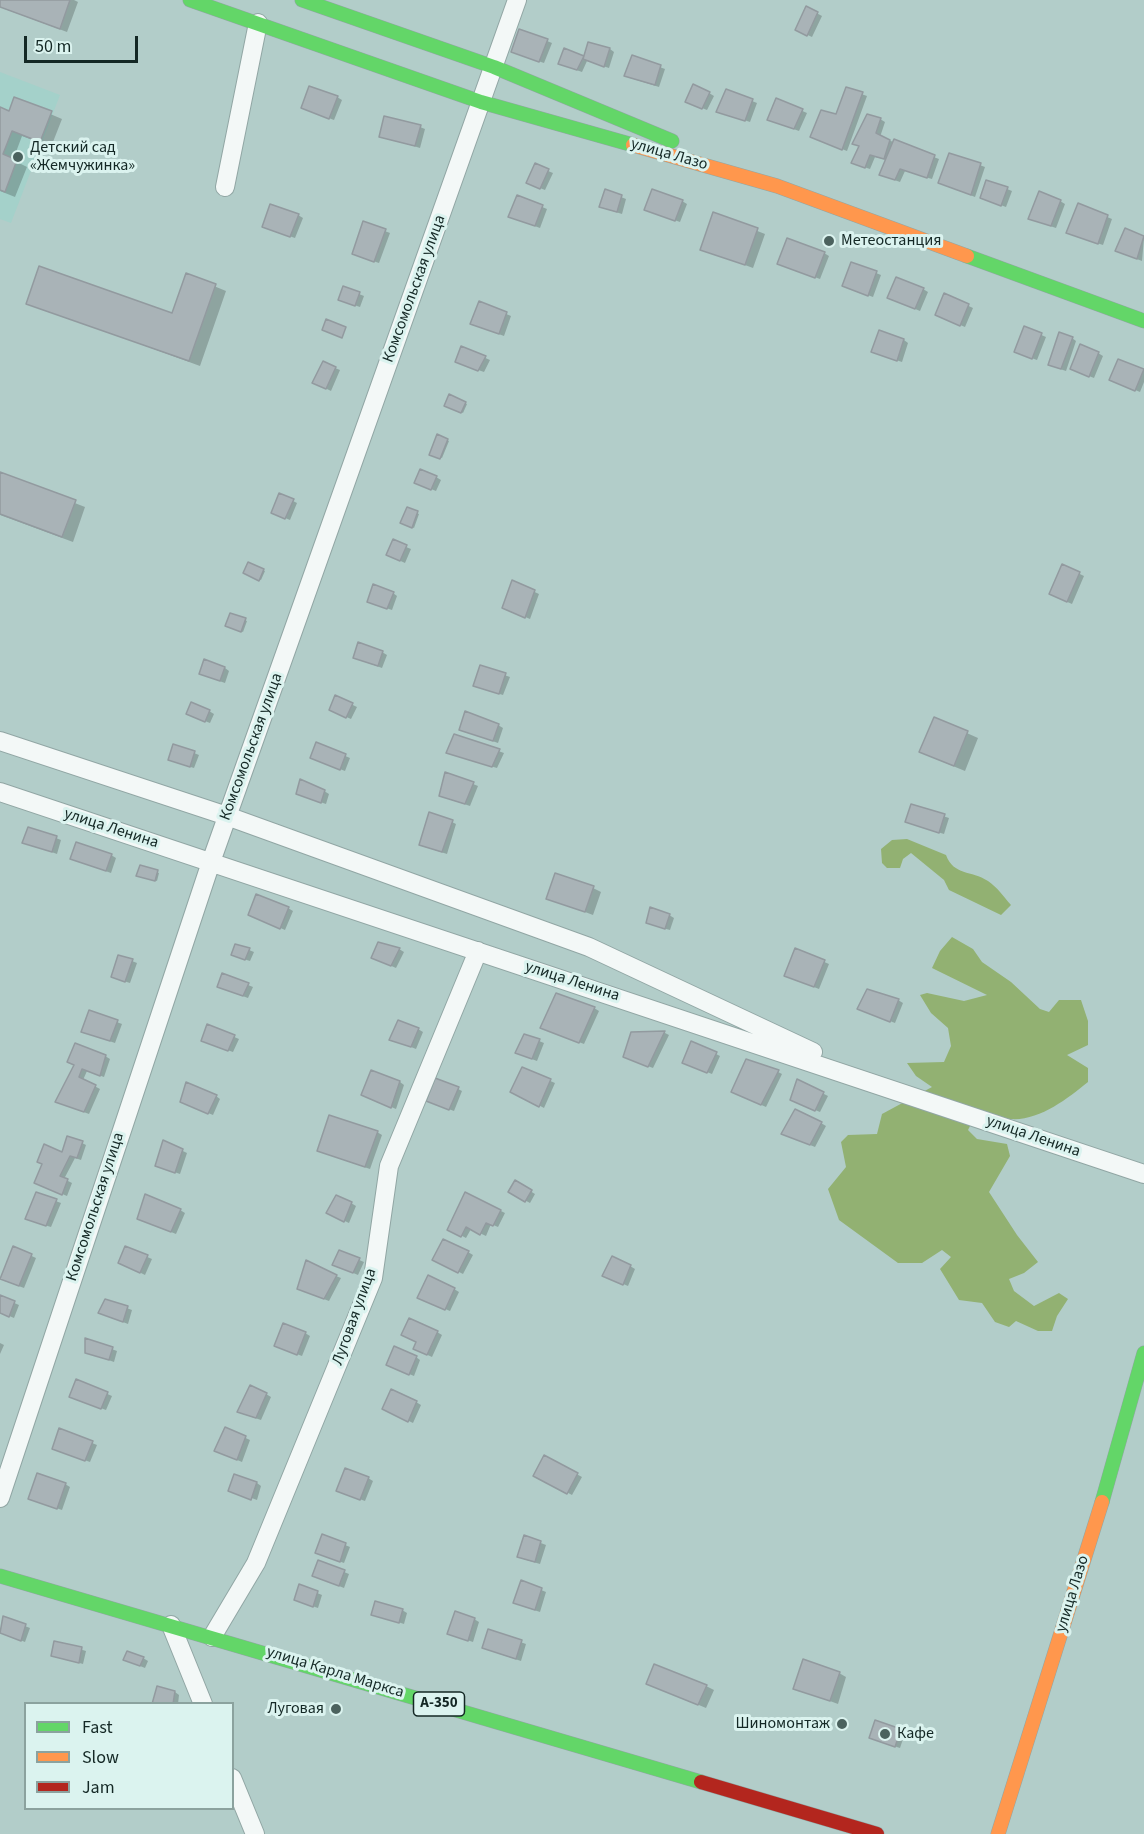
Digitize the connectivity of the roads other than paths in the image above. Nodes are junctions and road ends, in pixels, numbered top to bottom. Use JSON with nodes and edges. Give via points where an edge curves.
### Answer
{"nodes":[{"id":1,"x":190,"y":0,"type":"edge"},
{"id":2,"x":302,"y":0,"type":"edge"},
{"id":3,"x":517,"y":0,"type":"edge"},
{"id":4,"x":258,"y":23,"type":"junction"},
{"id":5,"x":494,"y":67,"type":"junction"},
{"id":6,"x":482,"y":102,"type":"junction"},
{"id":7,"x":777,"y":186,"type":"junction"},
{"id":8,"x":225,"y":188,"type":"dead end"},
{"id":9,"x":1144,"y":321,"type":"edge"},
{"id":10,"x":0,"y":741,"type":"edge"},
{"id":11,"x":0,"y":792,"type":"edge"},
{"id":12,"x":227,"y":816,"type":"junction"},
{"id":13,"x":211,"y":862,"type":"junction"},
{"id":14,"x":478,"y":951,"type":"junction"},
{"id":15,"x":893,"y":1089,"type":"junction"},
{"id":16,"x":1144,"y":1174,"type":"edge"},
{"id":17,"x":1144,"y":1353,"type":"edge"},
{"id":18,"x":0,"y":1498,"type":"edge"},
{"id":19,"x":0,"y":1576,"type":"edge"},
{"id":20,"x":171,"y":1625,"type":"junction"},
{"id":21,"x":212,"y":1637,"type":"junction"},
{"id":22,"x":202,"y":1702,"type":"edge"},
{"id":23,"x":234,"y":1783,"type":"edge"},
{"id":24,"x":255,"y":1834,"type":"edge"},
{"id":25,"x":877,"y":1834,"type":"edge"},
{"id":26,"x":998,"y":1834,"type":"edge"}],
"edges":[{"from":1,"to":4,"type":"main road","name":"улица Лазо"},
{"from":2,"to":5,"type":"main road"},
{"from":3,"to":5,"type":"street","name":"Комсомольская улица"},
{"from":4,"to":6,"type":"main road","name":"улица Лазо"},
{"from":4,"to":8,"type":"street"},
{"from":5,"to":6,"type":"street","name":"Комсомольская улица"},
{"from":5,"to":7,"type":"main road"},
{"from":6,"to":7,"type":"main road","name":"улица Лазо"},
{"from":6,"to":12,"type":"street","name":"Комсомольская улица"},
{"from":7,"to":9,"type":"main road","name":"улица Лазо"},
{"from":10,"to":12,"type":"street"},
{"from":11,"to":13,"type":"street","name":"улица Ленина"},
{"from":12,"to":13,"type":"street","name":"Комсомольская улица"},
{"from":12,"to":15,"type":"street","via":[[589,947]]},
{"from":13,"to":14,"type":"street","name":"улица Ленина"},
{"from":13,"to":18,"type":"street","name":"Комсомольская улица"},
{"from":14,"to":15,"type":"street","name":"улица Ленина"},
{"from":14,"to":21,"type":"street","name":"Луговая улица","via":[[389,1166],[373,1278],[256,1563]]},
{"from":15,"to":16,"type":"street","name":"улица Ленина"},
{"from":17,"to":26,"type":"main road","name":"улица Лазо"},
{"from":19,"to":20,"type":"main road","name":"улица Карла Маркса","number":"А-350"},
{"from":20,"to":21,"type":"main road","name":"улица Карла Маркса","number":"А-350"},
{"from":20,"to":22,"type":"street"},
{"from":21,"to":25,"type":"main road","name":"улица Карла Маркса","number":"А-350"},
{"from":23,"to":24,"type":"street"}]}
